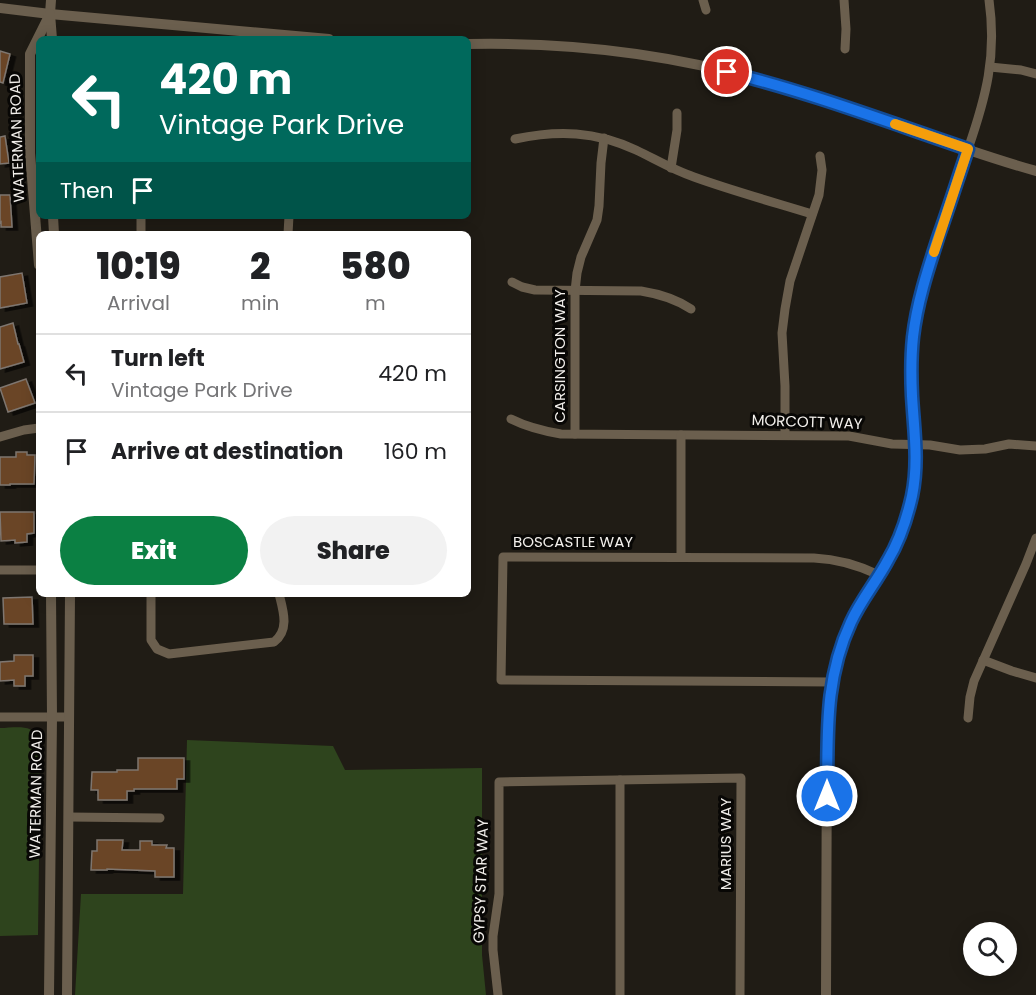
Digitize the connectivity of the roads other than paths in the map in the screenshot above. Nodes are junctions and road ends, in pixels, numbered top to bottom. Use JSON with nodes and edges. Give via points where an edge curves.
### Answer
{"nodes":[{"id":1,"x":51,"y":0,"type":"edge"},
{"id":2,"x":844,"y":0,"type":"edge"},
{"id":3,"x":989,"y":0,"type":"edge"},
{"id":4,"x":0,"y":9,"type":"edge"},
{"id":5,"x":50,"y":14,"type":"junction"},
{"id":6,"x":39,"y":36,"type":"edge"},
{"id":7,"x":52,"y":36,"type":"edge"},
{"id":8,"x":296,"y":36,"type":"edge"},
{"id":9,"x":36,"y":42,"type":"edge"},
{"id":10,"x":471,"y":44,"type":"edge"},
{"id":11,"x":845,"y":49,"type":"dead end"},
{"id":12,"x":990,"y":67,"type":"junction"},
{"id":13,"x":1036,"y":74,"type":"edge"},
{"id":14,"x":676,"y":113,"type":"dead end"},
{"id":15,"x":604,"y":138,"type":"junction"},
{"id":16,"x":515,"y":139,"type":"dead end"},
{"id":17,"x":968,"y":149,"type":"junction"},
{"id":18,"x":820,"y":156,"type":"dead end"},
{"id":19,"x":671,"y":168,"type":"junction"},
{"id":20,"x":1036,"y":171,"type":"edge"},
{"id":21,"x":812,"y":214,"type":"junction"},
{"id":22,"x":36,"y":231,"type":"edge"},
{"id":23,"x":512,"y":282,"type":"dead end"},
{"id":24,"x":575,"y":291,"type":"junction"},
{"id":25,"x":691,"y":309,"type":"dead end"},
{"id":26,"x":511,"y":419,"type":"dead end"},
{"id":27,"x":36,"y":428,"type":"edge"},
{"id":28,"x":575,"y":434,"type":"junction"},
{"id":29,"x":681,"y":435,"type":"junction"},
{"id":30,"x":785,"y":435,"type":"junction"},
{"id":31,"x":0,"y":437,"type":"edge"},
{"id":32,"x":916,"y":445,"type":"junction"},
{"id":33,"x":1036,"y":446,"type":"edge"},
{"id":34,"x":1036,"y":538,"type":"edge"},
{"id":35,"x":1034,"y":550,"type":"edge"},
{"id":36,"x":681,"y":558,"type":"junction"},
{"id":37,"x":1,"y":570,"type":"edge"},
{"id":38,"x":36,"y":570,"type":"edge"},
{"id":39,"x":879,"y":575,"type":"junction"},
{"id":40,"x":51,"y":597,"type":"edge"},
{"id":41,"x":70,"y":597,"type":"edge"},
{"id":42,"x":151,"y":597,"type":"edge"},
{"id":43,"x":280,"y":597,"type":"edge"},
{"id":44,"x":983,"y":660,"type":"junction"},
{"id":45,"x":1036,"y":678,"type":"edge"},
{"id":46,"x":832,"y":682,"type":"junction"},
{"id":47,"x":0,"y":717,"type":"edge"},
{"id":48,"x":52,"y":717,"type":"junction"},
{"id":49,"x":69,"y":717,"type":"junction"},
{"id":50,"x":968,"y":718,"type":"dead end"},
{"id":51,"x":620,"y":780,"type":"junction"},
{"id":52,"x":69,"y":818,"type":"junction"},
{"id":53,"x":160,"y":818,"type":"dead end"},
{"id":54,"x":49,"y":995,"type":"edge"},
{"id":55,"x":67,"y":995,"type":"edge"},
{"id":56,"x":498,"y":995,"type":"edge"},
{"id":57,"x":620,"y":995,"type":"edge"},
{"id":58,"x":740,"y":995,"type":"edge"},
{"id":59,"x":826,"y":995,"type":"edge"}],
"edges":[{"from":1,"to":5,"type":"street","name":"WATERMAN ROAD"},
{"from":2,"to":11,"type":"street"},
{"from":3,"to":12,"type":"street"},
{"from":4,"to":5,"type":"street"},
{"from":5,"to":6,"type":"street","name":"WATERMAN ROAD"},
{"from":5,"to":7,"type":"street","name":"WATERMAN ROAD"},
{"from":5,"to":8,"type":"street"},
{"from":9,"to":22,"type":"street","name":"WATERMAN ROAD","via":[[30,54],[30,153]]},
{"from":10,"to":17,"type":"street","via":[[558,45],[710,67],[809,95]]},
{"from":12,"to":13,"type":"street"},
{"from":12,"to":17,"type":"street"},
{"from":14,"to":19,"type":"street"},
{"from":15,"to":16,"type":"street","via":[[557,133]]},
{"from":15,"to":19,"type":"street"},
{"from":15,"to":24,"type":"street","name":"CARSINGTON WAY","via":[[597,220],[581,257]]},
{"from":17,"to":20,"type":"street"},
{"from":17,"to":32,"type":"street","via":[[918,306],[911,364]]},
{"from":18,"to":21,"type":"street","via":[[821,184]]},
{"from":19,"to":21,"type":"street"},
{"from":21,"to":30,"type":"street","via":[[790,281],[782,333]]},
{"from":23,"to":24,"type":"street","via":[[535,290]]},
{"from":24,"to":25,"type":"street","via":[[657,293]]},
{"from":24,"to":28,"type":"street","name":"CARSINGTON WAY"},
{"from":26,"to":28,"type":"street","name":"MORCOTT WAY","via":[[544,431]]},
{"from":27,"to":31,"type":"street"},
{"from":28,"to":29,"type":"street","name":"MORCOTT WAY"},
{"from":29,"to":30,"type":"street","name":"MORCOTT WAY"},
{"from":29,"to":36,"type":"street"},
{"from":30,"to":32,"type":"street","name":"MORCOTT WAY","via":[[849,436]]},
{"from":32,"to":33,"type":"street","name":"MORCOTT WAY","via":[[973,451],[1009,444]]},
{"from":32,"to":39,"type":"street","via":[[908,512]]},
{"from":34,"to":35,"type":"street"},
{"from":35,"to":44,"type":"street"},
{"from":36,"to":39,"type":"street","name":"BOSCASTLE WAY","via":[[827,559]]},
{"from":36,"to":46,"type":"street","name":"BOSCASTLE WAY","via":[[503,557],[501,680]]},
{"from":37,"to":38,"type":"street"},
{"from":39,"to":46,"type":"street","via":[[852,621]]},
{"from":40,"to":48,"type":"street","name":"WATERMAN ROAD"},
{"from":41,"to":49,"type":"street"},
{"from":42,"to":43,"type":"street","via":[[151,640],[157,649],[169,654],[278,640],[284,627]]},
{"from":44,"to":45,"type":"street"},
{"from":44,"to":50,"type":"street","via":[[974,681]]},
{"from":46,"to":59,"type":"street","via":[[827,730]]},
{"from":47,"to":48,"type":"street"},
{"from":48,"to":49,"type":"street"},
{"from":48,"to":54,"type":"street","name":"WATERMAN ROAD"},
{"from":49,"to":52,"type":"street"},
{"from":51,"to":56,"type":"street","name":"GYPSY STAR WAY","via":[[499,782],[499,894],[493,936]]},
{"from":51,"to":57,"type":"street"},
{"from":51,"to":58,"type":"street","name":"MARIUS WAY","via":[[741,778]]},
{"from":52,"to":53,"type":"street"},
{"from":52,"to":55,"type":"street"}]}
